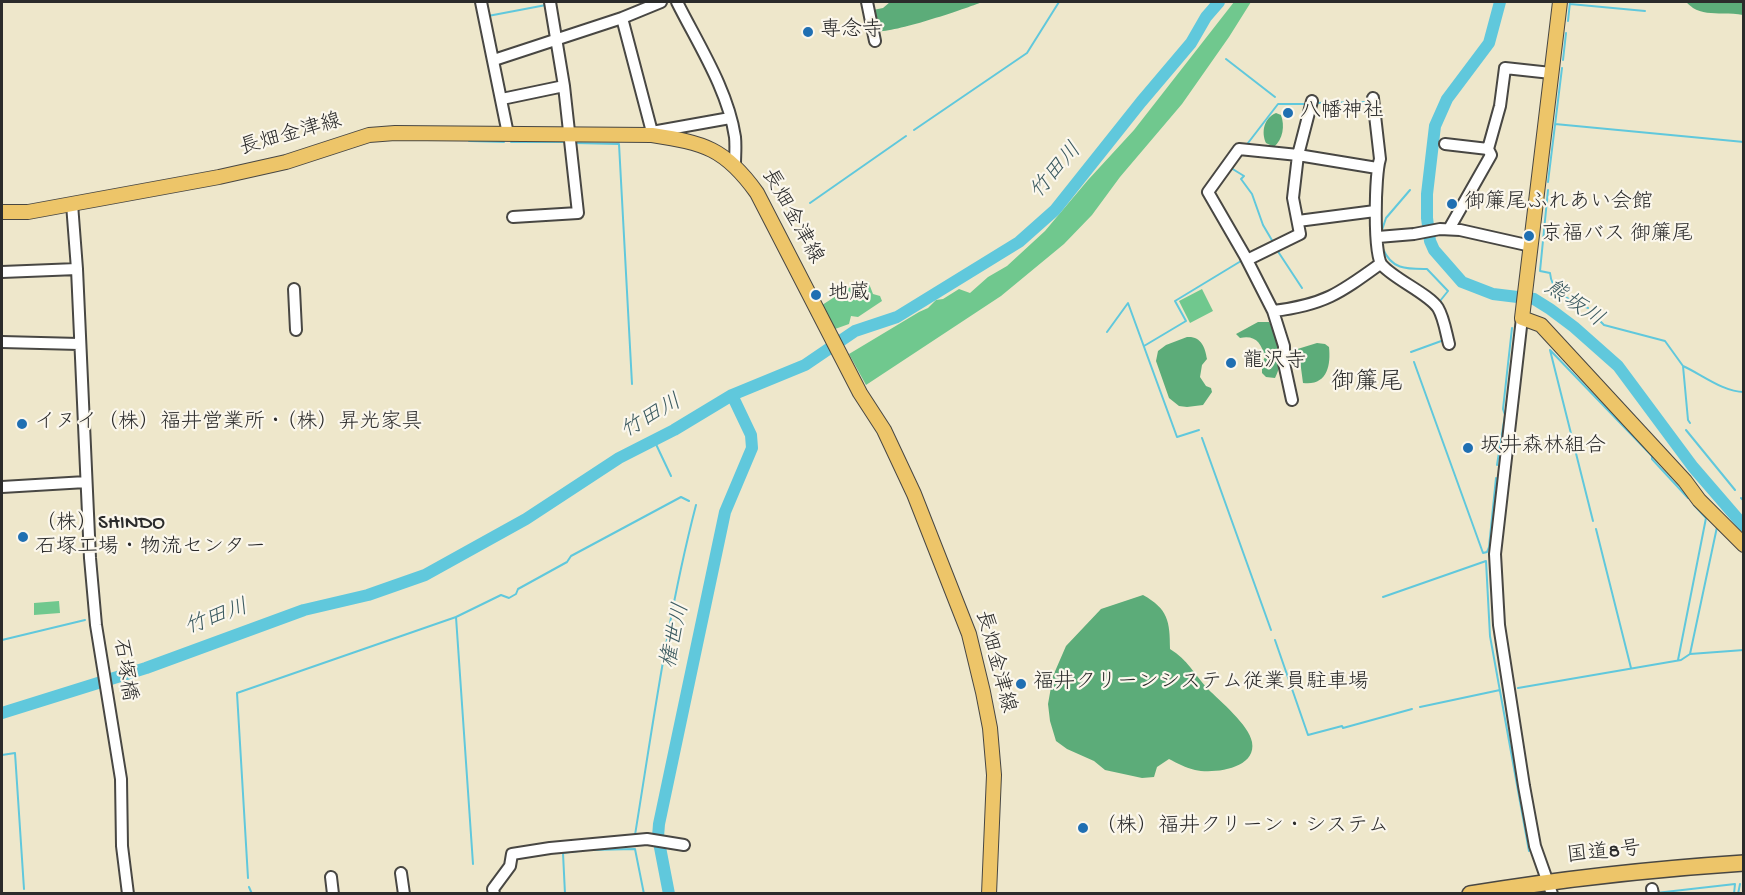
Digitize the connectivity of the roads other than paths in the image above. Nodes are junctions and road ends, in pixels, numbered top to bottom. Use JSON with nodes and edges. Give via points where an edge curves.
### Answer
{"nodes":[{"id":1,"x":481,"y":2,"type":"edge"},
{"id":2,"x":550,"y":2,"type":"edge"},
{"id":3,"x":661,"y":2,"type":"edge"},
{"id":4,"x":677,"y":2,"type":"edge"},
{"id":5,"x":867,"y":2,"type":"edge"},
{"id":6,"x":1560,"y":2,"type":"edge"},
{"id":7,"x":622,"y":18,"type":"junction"},
{"id":8,"x":557,"y":39,"type":"junction"},
{"id":9,"x":875,"y":41,"type":"dead end"},
{"id":10,"x":494,"y":60,"type":"junction"},
{"id":11,"x":1551,"y":73,"type":"junction"},
{"id":12,"x":564,"y":86,"type":"junction"},
{"id":13,"x":1374,"y":98,"type":"dead end"},
{"id":14,"x":502,"y":99,"type":"junction"},
{"id":15,"x":1312,"y":100,"type":"dead end"},
{"id":16,"x":730,"y":118,"type":"junction"},
{"id":17,"x":652,"y":133,"type":"junction"},
{"id":18,"x":508,"y":134,"type":"junction"},
{"id":19,"x":570,"y":136,"type":"junction"},
{"id":20,"x":1445,"y":144,"type":"dead end"},
{"id":21,"x":1488,"y":149,"type":"junction"},
{"id":22,"x":1298,"y":155,"type":"junction"},
{"id":23,"x":735,"y":165,"type":"junction"},
{"id":24,"x":1377,"y":168,"type":"junction"},
{"id":25,"x":72,"y":204,"type":"junction"},
{"id":26,"x":1375,"y":211,"type":"junction"},
{"id":27,"x":2,"y":212,"type":"edge"},
{"id":28,"x":513,"y":217,"type":"dead end"},
{"id":29,"x":1298,"y":221,"type":"junction"},
{"id":30,"x":1449,"y":229,"type":"junction"},
{"id":31,"x":1378,"y":237,"type":"junction"},
{"id":32,"x":1531,"y":246,"type":"junction"},
{"id":33,"x":1247,"y":260,"type":"junction"},
{"id":34,"x":1380,"y":264,"type":"junction"},
{"id":35,"x":77,"y":269,"type":"junction"},
{"id":36,"x":2,"y":272,"type":"edge"},
{"id":37,"x":294,"y":289,"type":"dead end"},
{"id":38,"x":1273,"y":311,"type":"junction"},
{"id":39,"x":1522,"y":318,"type":"junction"},
{"id":40,"x":296,"y":330,"type":"dead end"},
{"id":41,"x":2,"y":342,"type":"edge"},
{"id":42,"x":79,"y":344,"type":"junction"},
{"id":43,"x":1449,"y":344,"type":"dead end"},
{"id":44,"x":1292,"y":400,"type":"dead end"},
{"id":45,"x":86,"y":483,"type":"junction"},
{"id":46,"x":2,"y":487,"type":"edge"},
{"id":47,"x":1743,"y":545,"type":"edge"},
{"id":48,"x":684,"y":845,"type":"dead end"},
{"id":49,"x":1743,"y":863,"type":"edge"},
{"id":50,"x":401,"y":873,"type":"dead end"},
{"id":51,"x":331,"y":877,"type":"dead end"},
{"id":52,"x":1549,"y":887,"type":"edge"},
{"id":53,"x":128,"y":892,"type":"edge"},
{"id":54,"x":333,"y":894,"type":"edge"},
{"id":55,"x":404,"y":894,"type":"edge"},
{"id":56,"x":494,"y":894,"type":"edge"},
{"id":57,"x":989,"y":894,"type":"edge"},
{"id":58,"x":1470,"y":894,"type":"edge"}],
"edges":[{"from":1,"to":10,"type":"street"},
{"from":2,"to":8,"type":"street"},
{"from":3,"to":7,"type":"street"},
{"from":4,"to":16,"type":"street"},
{"from":5,"to":9,"type":"street"},
{"from":6,"to":11,"type":"main road"},
{"from":7,"to":8,"type":"street"},
{"from":7,"to":17,"type":"street"},
{"from":8,"to":10,"type":"street"},
{"from":8,"to":12,"type":"street"},
{"from":10,"to":14,"type":"street"},
{"from":11,"to":21,"type":"street","via":[[1505,68]]},
{"from":11,"to":32,"type":"main road"},
{"from":12,"to":14,"type":"street"},
{"from":12,"to":19,"type":"street"},
{"from":13,"to":24,"type":"street","via":[[1380,159]]},
{"from":14,"to":18,"type":"street"},
{"from":15,"to":22,"type":"street"},
{"from":16,"to":17,"type":"street"},
{"from":16,"to":23,"type":"street"},
{"from":17,"to":19,"type":"main road","name":"長畑金津線"},
{"from":17,"to":23,"type":"main road","name":"長畑金津線","via":[[708,147]]},
{"from":18,"to":19,"type":"main road","name":"長畑金津線"},
{"from":18,"to":25,"type":"main road","name":"長畑金津線","via":[[369,135],[286,162]]},
{"from":19,"to":28,"type":"street","via":[[578,213]]},
{"from":20,"to":21,"type":"street"},
{"from":21,"to":30,"type":"street","via":[[1491,155]]},
{"from":22,"to":24,"type":"street"},
{"from":22,"to":29,"type":"street","via":[[1293,198]]},
{"from":22,"to":33,"type":"street","via":[[1239,149],[1208,192]]},
{"from":23,"to":57,"type":"main road","name":"長畑金津線","via":[[757,193],[814,306],[884,430],[914,494],[969,634],[990,728],[994,775]]},
{"from":24,"to":26,"type":"street"},
{"from":25,"to":27,"type":"main road","name":"長畑金津線"},
{"from":25,"to":35,"type":"street","name":"石塚橋"},
{"from":26,"to":29,"type":"street"},
{"from":26,"to":31,"type":"street"},
{"from":29,"to":33,"type":"street","via":[[1300,234]]},
{"from":30,"to":31,"type":"street"},
{"from":30,"to":32,"type":"street"},
{"from":31,"to":34,"type":"street"},
{"from":32,"to":39,"type":"main road"},
{"from":33,"to":38,"type":"street"},
{"from":34,"to":38,"type":"street","via":[[1332,297],[1316,304]]},
{"from":34,"to":43,"type":"street","via":[[1436,306]]},
{"from":35,"to":36,"type":"street"},
{"from":35,"to":42,"type":"street","name":"石塚橋"},
{"from":37,"to":40,"type":"street"},
{"from":38,"to":44,"type":"street","via":[[1284,346]]},
{"from":39,"to":47,"type":"main road","via":[[1541,325]]},
{"from":39,"to":52,"type":"street","via":[[1495,554],[1499,625],[1524,786],[1535,846]]},
{"from":41,"to":42,"type":"street"},
{"from":42,"to":45,"type":"street","name":"石塚橋"},
{"from":45,"to":46,"type":"street"},
{"from":45,"to":53,"type":"street","name":"石塚橋","via":[[96,625],[121,779],[122,846]]},
{"from":48,"to":56,"type":"street","via":[[646,839],[512,855],[510,866],[493,889]]},
{"from":49,"to":52,"type":"highway","name":"国道8号","via":[[1644,871]]},
{"from":50,"to":55,"type":"street"},
{"from":51,"to":54,"type":"street"},
{"from":52,"to":58,"type":"highway","name":"国道8号"}]}
